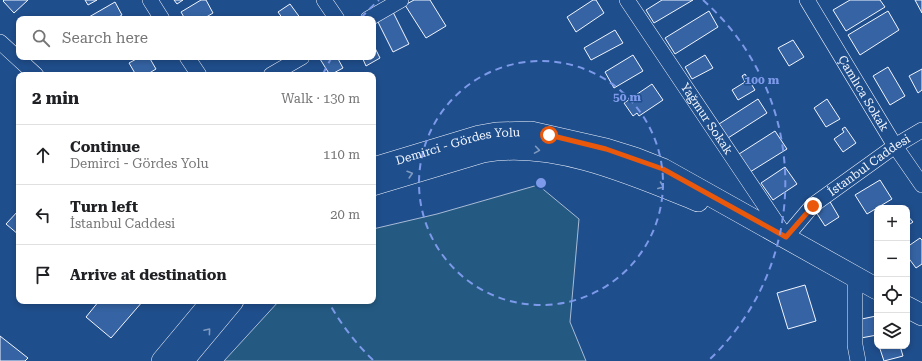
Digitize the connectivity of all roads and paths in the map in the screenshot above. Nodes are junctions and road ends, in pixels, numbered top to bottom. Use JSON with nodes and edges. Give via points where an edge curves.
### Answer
{"nodes":[{"id":1,"x":150,"y":0,"type":"edge"},
{"id":2,"x":324,"y":0,"type":"edge"},
{"id":3,"x":401,"y":0,"type":"edge"},
{"id":4,"x":627,"y":0,"type":"edge"},
{"id":5,"x":807,"y":0,"type":"edge"},
{"id":6,"x":160,"y":16,"type":"edge"},
{"id":7,"x":335,"y":16,"type":"edge"},
{"id":8,"x":373,"y":16,"type":"edge"},
{"id":9,"x":0,"y":42,"type":"edge"},
{"id":10,"x":16,"y":57,"type":"edge"},
{"id":11,"x":20,"y":60,"type":"edge"},
{"id":12,"x":190,"y":60,"type":"edge"},
{"id":13,"x":297,"y":60,"type":"edge"},
{"id":14,"x":33,"y":72,"type":"edge"},
{"id":15,"x":198,"y":72,"type":"edge"},
{"id":16,"x":276,"y":72,"type":"edge"},
{"id":17,"x":922,"y":130,"type":"edge"},
{"id":18,"x":895,"y":146,"type":"junction"},
{"id":19,"x":376,"y":167,"type":"edge"},
{"id":20,"x":376,"y":184,"type":"edge"},
{"id":21,"x":922,"y":185,"type":"edge"},
{"id":22,"x":786,"y":237,"type":"junction"},
{"id":23,"x":855,"y":277,"type":"junction"},
{"id":24,"x":874,"y":287,"type":"edge"},
{"id":25,"x":210,"y":304,"type":"edge"},
{"id":26,"x":230,"y":304,"type":"edge"},
{"id":27,"x":910,"y":309,"type":"edge"},
{"id":28,"x":922,"y":315,"type":"edge"},
{"id":29,"x":162,"y":361,"type":"edge"},
{"id":30,"x":183,"y":361,"type":"edge"},
{"id":31,"x":858,"y":361,"type":"edge"}],
"edges":[{"from":1,"to":6,"type":"street"},
{"from":2,"to":7,"type":"street"},
{"from":3,"to":8,"type":"street"},
{"from":4,"to":22,"type":"street","name":"Yağmur Sokak"},
{"from":5,"to":18,"type":"street","name":"Çamlıca Sokak"},
{"from":9,"to":10,"type":"street"},
{"from":11,"to":14,"type":"street"},
{"from":12,"to":15,"type":"street"},
{"from":13,"to":16,"type":"street"},
{"from":17,"to":18,"type":"street","name":"İstanbul Caddesi"},
{"from":18,"to":21,"type":"street","name":"Çamlıca Sokak"},
{"from":18,"to":22,"type":"street","name":"İstanbul Caddesi","via":[[813,206]]},
{"from":19,"to":22,"type":"main road","name":"Demirci - Gördes Yolu","via":[[479,136],[531,132],[549,135],[606,149],[663,169]]},
{"from":20,"to":22,"type":"main road","name":"Demirci - Gördes Yolu","one_way":true,"via":[[483,152],[529,148],[629,173]]},
{"from":22,"to":23,"type":"main road","name":"Demirci - Gördes Yolu"},
{"from":23,"to":24,"type":"main road","name":"Demirci - Gördes Yolu"},
{"from":23,"to":31,"type":"street","via":[[855,345]]},
{"from":25,"to":29,"type":"main road"},
{"from":30,"to":26,"type":"main road","one_way":true},
{"from":27,"to":28,"type":"main road"}]}
